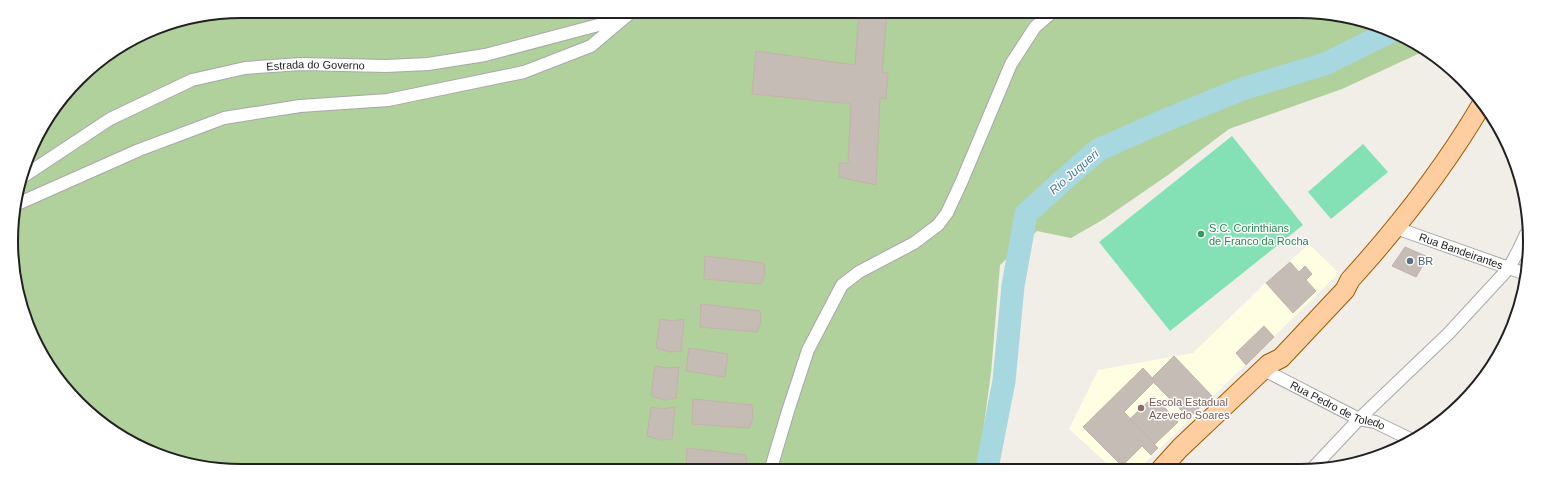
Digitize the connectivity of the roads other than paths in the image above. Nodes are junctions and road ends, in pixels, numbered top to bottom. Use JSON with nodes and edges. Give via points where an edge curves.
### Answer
{"nodes":[{"id":1,"x":616,"y":18,"type":"edge"},
{"id":2,"x":622,"y":18,"type":"edge"},
{"id":3,"x":1045,"y":18,"type":"edge"},
{"id":4,"x":1479,"y":108,"type":"edge"},
{"id":5,"x":29,"y":173,"type":"edge"},
{"id":6,"x":21,"y":202,"type":"edge"},
{"id":7,"x":1396,"y":228,"type":"junction"},
{"id":8,"x":1523,"y":240,"type":"edge"},
{"id":9,"x":1509,"y":268,"type":"junction"},
{"id":10,"x":1521,"y":272,"type":"edge"},
{"id":11,"x":1266,"y":367,"type":"junction"},
{"id":12,"x":1359,"y":419,"type":"junction"},
{"id":13,"x":1406,"y":437,"type":"edge"},
{"id":14,"x":1180,"y":448,"type":"junction"},
{"id":15,"x":772,"y":464,"type":"edge"},
{"id":16,"x":1160,"y":464,"type":"edge"},
{"id":17,"x":1166,"y":464,"type":"edge"},
{"id":18,"x":1317,"y":464,"type":"edge"}],
"edges":[{"from":1,"to":5,"type":"street","name":"Estrada do Governo","via":[[485,55],[428,64],[301,64],[245,68],[192,80],[110,119]]},
{"from":2,"to":6,"type":"street","via":[[591,46],[524,72],[388,100],[300,106],[224,118],[139,150]]},
{"from":3,"to":15,"type":"street","via":[[1035,27],[1011,64],[961,183],[947,213],[938,225],[914,243],[859,272],[842,285],[808,350]]},
{"from":4,"to":7,"type":"main road"},
{"from":7,"to":9,"type":"street","name":"Rua Bandeirantes"},
{"from":7,"to":11,"type":"main road","via":[[1350,280],[1340,284],[1279,347]]},
{"from":8,"to":9,"type":"street"},
{"from":9,"to":10,"type":"street","name":"Rua Bandeirantes"},
{"from":9,"to":12,"type":"street","via":[[1449,333]]},
{"from":11,"to":12,"type":"street","name":"Rua Pedro de Toledo"},
{"from":11,"to":14,"type":"main road"},
{"from":12,"to":13,"type":"street","name":"Rua Pedro de Toledo","via":[[1375,422]]},
{"from":12,"to":18,"type":"street"},
{"from":14,"to":16,"type":"main road"},
{"from":14,"to":17,"type":"main road"}]}
